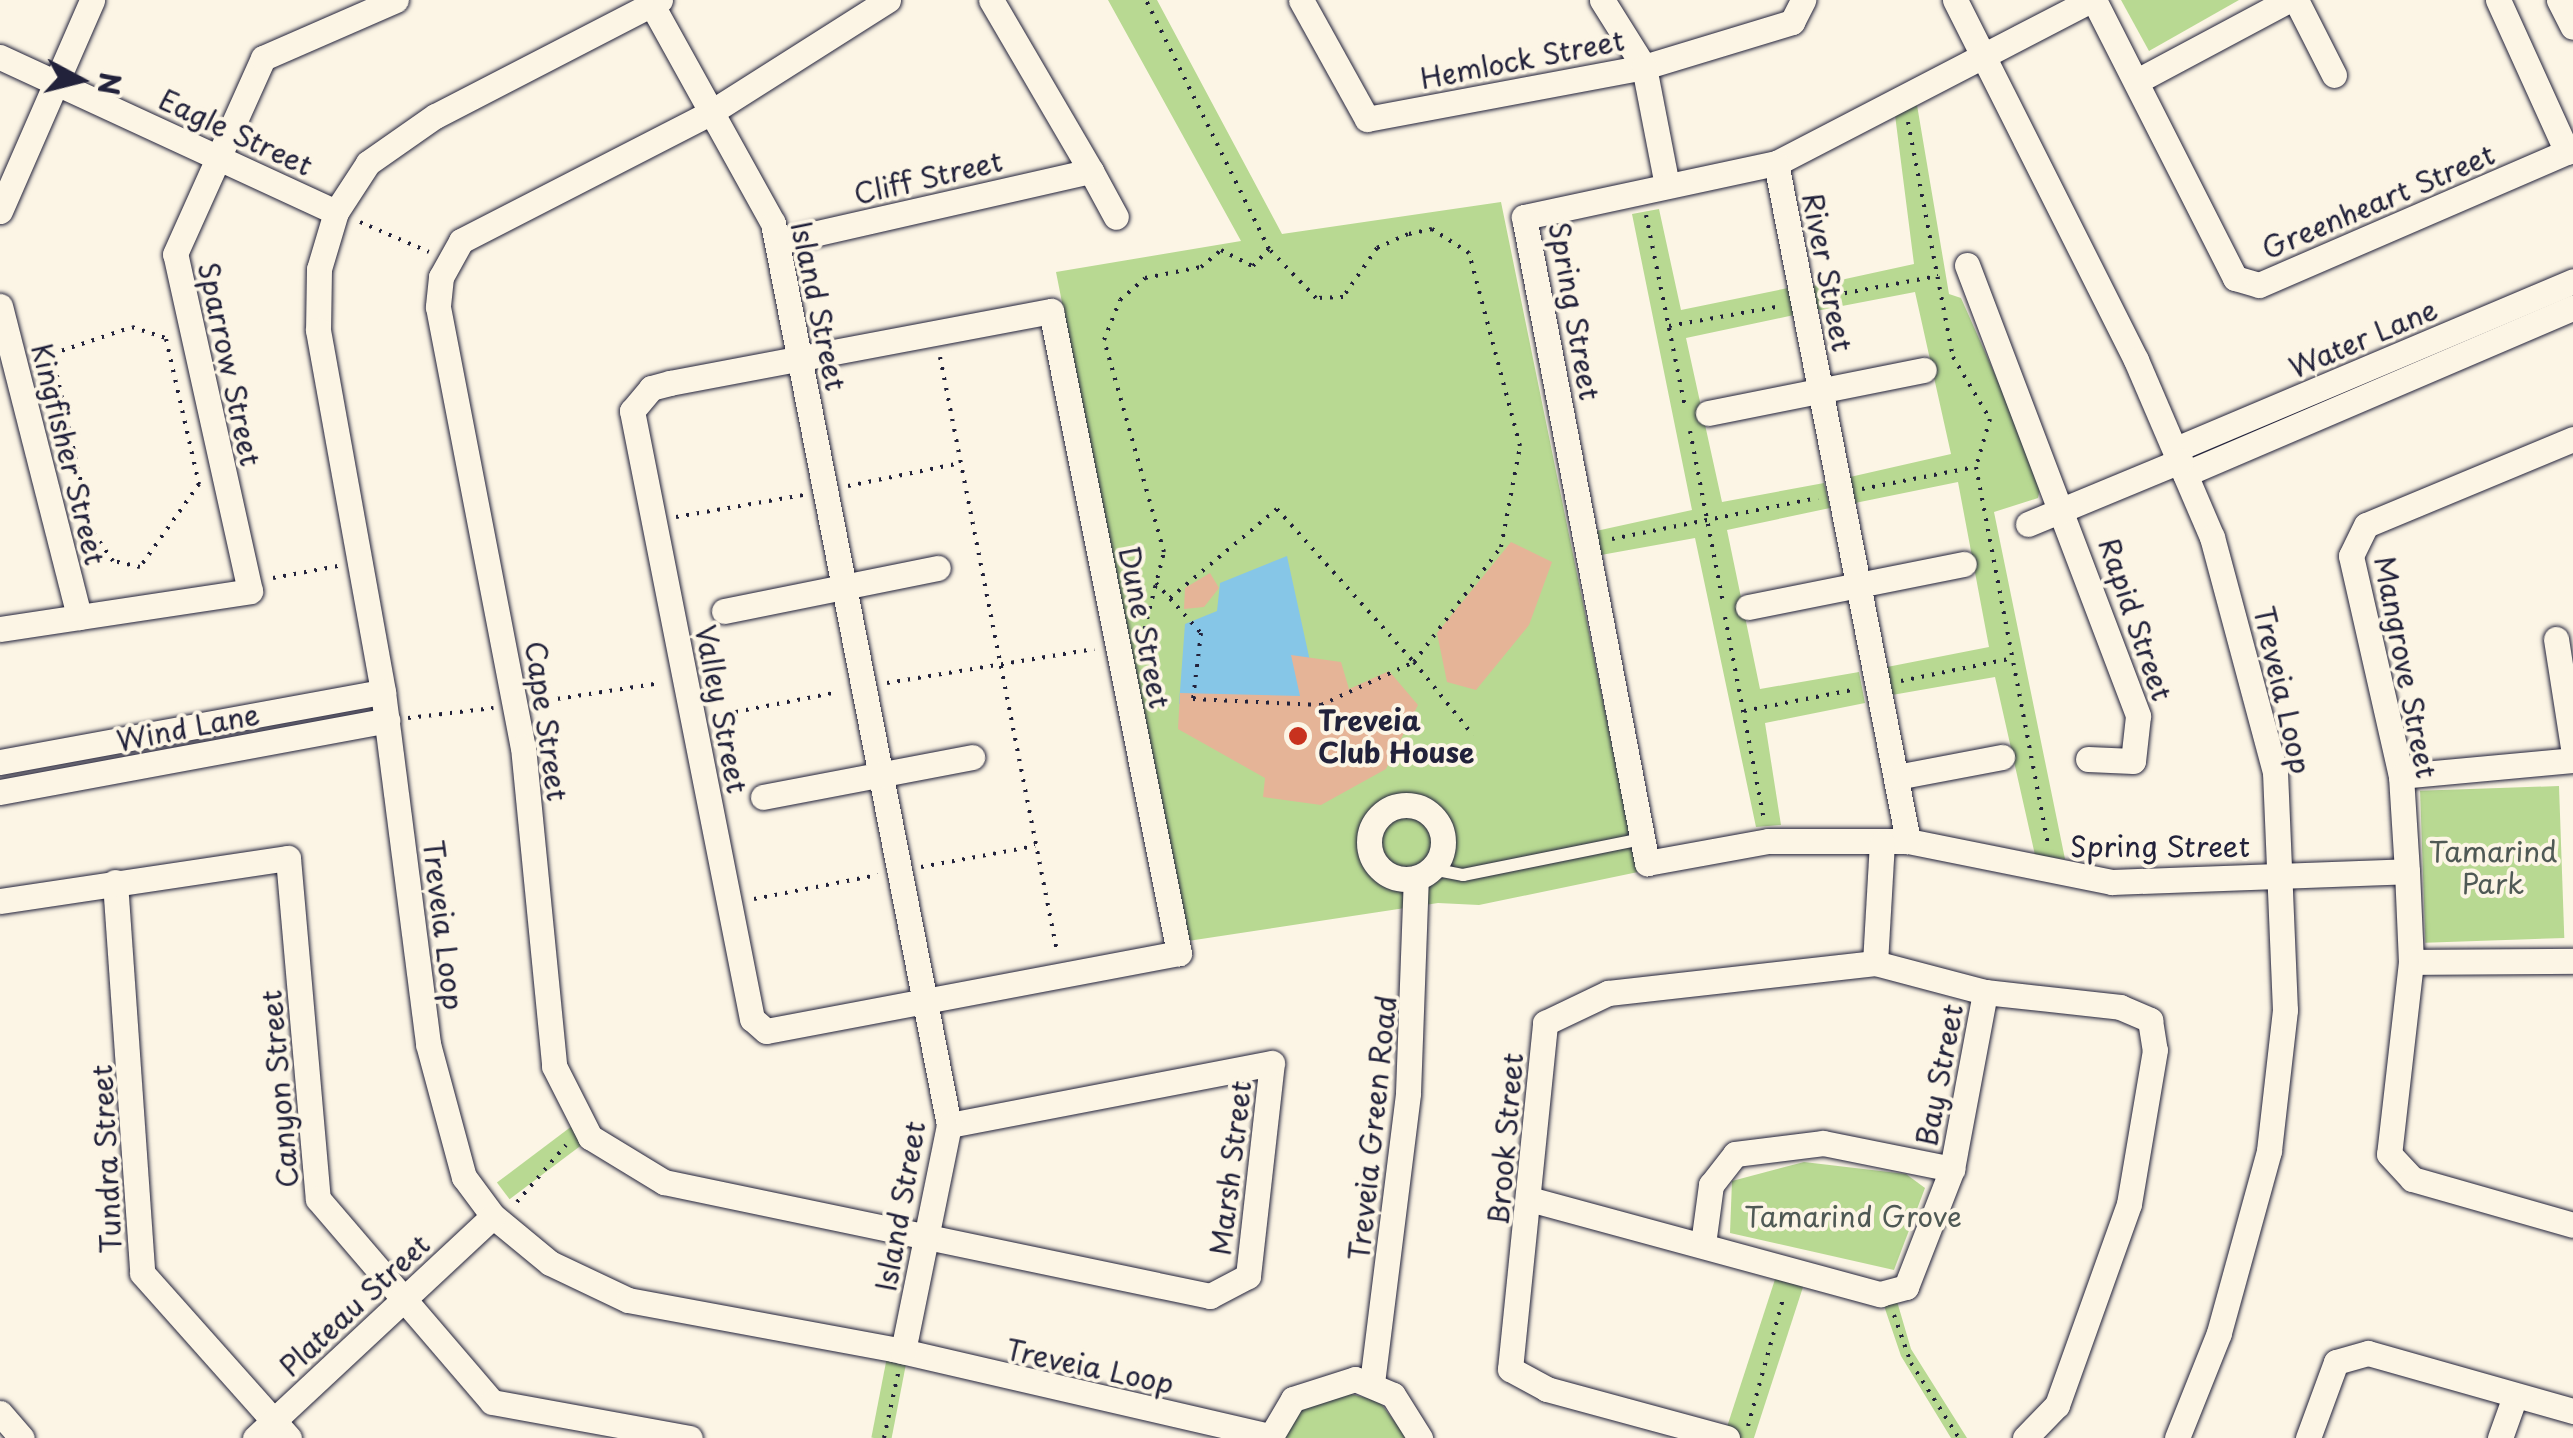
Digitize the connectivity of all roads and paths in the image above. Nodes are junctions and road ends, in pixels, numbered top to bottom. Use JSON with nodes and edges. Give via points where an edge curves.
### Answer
{"nodes":[{"id":1,"x":92,"y":0,"type":"edge"},
{"id":2,"x":396,"y":0,"type":"edge"},
{"id":3,"x":888,"y":0,"type":"edge"},
{"id":4,"x":991,"y":0,"type":"edge"},
{"id":5,"x":1301,"y":0,"type":"edge"},
{"id":6,"x":1602,"y":0,"type":"edge"},
{"id":7,"x":1803,"y":0,"type":"edge"},
{"id":8,"x":1955,"y":0,"type":"edge"},
{"id":9,"x":2092,"y":0,"type":"edge"},
{"id":10,"x":2292,"y":0,"type":"edge"},
{"id":11,"x":2498,"y":0,"type":"edge"},
{"id":12,"x":2560,"y":0,"type":"edge"},
{"id":13,"x":656,"y":3,"type":"edge"},
{"id":14,"x":2573,"y":27,"type":"edge"},
{"id":15,"x":0,"y":57,"type":"edge"},
{"id":16,"x":1988,"y":57,"type":"junction"},
{"id":17,"x":1644,"y":67,"type":"junction"},
{"id":18,"x":2334,"y":75,"type":"dead end"},
{"id":19,"x":2136,"y":81,"type":"junction"},
{"id":20,"x":56,"y":82,"type":"junction"},
{"id":21,"x":1904,"y":104,"type":"junction"},
{"id":22,"x":710,"y":113,"type":"junction"},
{"id":23,"x":218,"y":157,"type":"junction"},
{"id":24,"x":1776,"y":163,"type":"junction"},
{"id":25,"x":1091,"y":171,"type":"junction"},
{"id":26,"x":1668,"y":186,"type":"junction"},
{"id":27,"x":1641,"y":191,"type":"junction"},
{"id":28,"x":0,"y":210,"type":"edge"},
{"id":29,"x":336,"y":212,"type":"junction"},
{"id":30,"x":1116,"y":216,"type":"dead end"},
{"id":31,"x":778,"y":242,"type":"junction"},
{"id":32,"x":1268,"y":249,"type":"dead end"},
{"id":33,"x":447,"y":260,"type":"junction"},
{"id":34,"x":1968,"y":265,"type":"dead end"},
{"id":35,"x":2573,"y":281,"type":"edge"},
{"id":36,"x":0,"y":306,"type":"edge"},
{"id":37,"x":2573,"y":308,"type":"edge"},
{"id":38,"x":936,"y":333,"type":"junction"},
{"id":39,"x":166,"y":340,"type":"joint"},
{"id":40,"x":801,"y":358,"type":"junction"},
{"id":41,"x":1924,"y":370,"type":"dead end"},
{"id":42,"x":1820,"y":394,"type":"junction"},
{"id":43,"x":1708,"y":413,"type":"dead end"},
{"id":44,"x":2573,"y":438,"type":"edge"},
{"id":45,"x":2180,"y":462,"type":"junction"},
{"id":46,"x":1976,"y":467,"type":"junction"},
{"id":47,"x":1840,"y":494,"type":"junction"},
{"id":48,"x":2066,"y":512,"type":"junction"},
{"id":49,"x":1707,"y":521,"type":"junction"},
{"id":50,"x":2028,"y":524,"type":"dead end"},
{"id":51,"x":1588,"y":543,"type":"junction"},
{"id":52,"x":362,"y":562,"type":"junction"},
{"id":53,"x":1964,"y":564,"type":"dead end"},
{"id":54,"x":938,"y":568,"type":"dead end"},
{"id":55,"x":248,"y":582,"type":"junction"},
{"id":56,"x":1156,"y":583,"type":"dead end"},
{"id":57,"x":1858,"y":584,"type":"junction"},
{"id":58,"x":843,"y":587,"type":"junction"},
{"id":59,"x":1170,"y":598,"type":"junction"},
{"id":60,"x":1748,"y":606,"type":"dead end"},
{"id":61,"x":724,"y":611,"type":"dead end"},
{"id":62,"x":79,"y":616,"type":"junction"},
{"id":63,"x":0,"y":630,"type":"edge"},
{"id":64,"x":2556,"y":639,"type":"dead end"},
{"id":65,"x":1414,"y":662,"type":"junction"},
{"id":66,"x":384,"y":692,"type":"junction"},
{"id":67,"x":388,"y":720,"type":"junction"},
{"id":68,"x":1473,"y":734,"type":"dead end"},
{"id":69,"x":2573,"y":748,"type":"edge"},
{"id":70,"x":972,"y":757,"type":"dead end"},
{"id":71,"x":2002,"y":757,"type":"dead end"},
{"id":72,"x":2088,"y":759,"type":"dead end"},
{"id":73,"x":2573,"y":760,"type":"edge"},
{"id":74,"x":0,"y":762,"type":"edge"},
{"id":75,"x":883,"y":776,"type":"junction"},
{"id":76,"x":2400,"y":776,"type":"junction"},
{"id":77,"x":1898,"y":777,"type":"junction"},
{"id":78,"x":0,"y":792,"type":"edge"},
{"id":79,"x":763,"y":796,"type":"dead end"},
{"id":80,"x":1631,"y":841,"type":"junction"},
{"id":81,"x":1908,"y":841,"type":"junction"},
{"id":82,"x":1768,"y":842,"type":"junction"},
{"id":83,"x":1882,"y":843,"type":"junction"},
{"id":84,"x":2407,"y":871,"type":"junction"},
{"id":85,"x":2054,"y":875,"type":"junction"},
{"id":86,"x":1416,"y":876,"type":"joint"},
{"id":87,"x":2284,"y":876,"type":"junction"},
{"id":88,"x":115,"y":882,"type":"junction"},
{"id":89,"x":0,"y":901,"type":"edge"},
{"id":90,"x":2573,"y":961,"type":"edge"},
{"id":91,"x":2411,"y":962,"type":"junction"},
{"id":92,"x":1875,"y":963,"type":"junction"},
{"id":93,"x":1062,"y":975,"type":"junction"},
{"id":94,"x":1985,"y":992,"type":"junction"},
{"id":95,"x":926,"y":1002,"type":"junction"},
{"id":96,"x":950,"y":1125,"type":"junction"},
{"id":97,"x":582,"y":1126,"type":"junction"},
{"id":98,"x":1952,"y":1169,"type":"junction"},
{"id":99,"x":1533,"y":1200,"type":"junction"},
{"id":100,"x":496,"y":1219,"type":"junction"},
{"id":101,"x":2573,"y":1225,"type":"edge"},
{"id":102,"x":928,"y":1232,"type":"junction"},
{"id":103,"x":1703,"y":1244,"type":"junction"},
{"id":104,"x":1791,"y":1271,"type":"junction"},
{"id":105,"x":1888,"y":1292,"type":"junction"},
{"id":106,"x":403,"y":1302,"type":"junction"},
{"id":107,"x":903,"y":1351,"type":"junction"},
{"id":108,"x":1364,"y":1381,"type":"junction"},
{"id":109,"x":2515,"y":1396,"type":"junction"},
{"id":110,"x":2573,"y":1411,"type":"edge"},
{"id":111,"x":0,"y":1413,"type":"edge"},
{"id":112,"x":273,"y":1432,"type":"edge"},
{"id":113,"x":1270,"y":1437,"type":"edge"},
{"id":114,"x":22,"y":1438,"type":"edge"},
{"id":115,"x":690,"y":1438,"type":"edge"},
{"id":116,"x":884,"y":1438,"type":"edge"},
{"id":117,"x":1420,"y":1438,"type":"edge"},
{"id":118,"x":1727,"y":1438,"type":"edge"},
{"id":119,"x":1745,"y":1438,"type":"edge"},
{"id":120,"x":1959,"y":1438,"type":"edge"},
{"id":121,"x":2026,"y":1438,"type":"edge"},
{"id":122,"x":2177,"y":1438,"type":"edge"},
{"id":123,"x":2308,"y":1438,"type":"edge"},
{"id":124,"x":2500,"y":1438,"type":"edge"}],
"edges":[{"from":1,"to":20,"type":"street"},
{"from":2,"to":23,"type":"street","name":"Sparrow Street","via":[[264,58]]},
{"from":3,"to":22,"type":"street"},
{"from":4,"to":25,"type":"street"},
{"from":5,"to":17,"type":"street","name":"Hemlock Street","via":[[1367,119]]},
{"from":6,"to":17,"type":"street"},
{"from":7,"to":17,"type":"street","name":"Hemlock Street","via":[[1792,22]]},
{"from":8,"to":16,"type":"street","name":"Treveia Loop"},
{"from":9,"to":16,"type":"street","name":"Greenheart Street"},
{"from":9,"to":19,"type":"street","name":"Greenheart Street"},
{"from":10,"to":18,"type":"street"},
{"from":10,"to":19,"type":"street"},
{"from":11,"to":19,"type":"street","name":"Greenheart Street","via":[[2567,152],[2258,285],[2235,278]]},
{"from":12,"to":14,"type":"street"},
{"from":13,"to":22,"type":"street","name":"Island Street"},
{"from":13,"to":29,"type":"street","name":"Treveia Loop","via":[[436,116],[368,163]]},
{"from":15,"to":20,"type":"street","name":"Eagle Street"},
{"from":16,"to":21,"type":"street","name":"Spring Street"},
{"from":16,"to":45,"type":"street","name":"Treveia Loop"},
{"from":17,"to":26,"type":"street"},
{"from":20,"to":23,"type":"street","name":"Eagle Street"},
{"from":20,"to":28,"type":"street"},
{"from":21,"to":24,"type":"street","name":"Spring Street"},
{"from":21,"to":46,"type":"path","via":[[1952,358],[1990,419]]},
{"from":22,"to":31,"type":"street","name":"Island Street"},
{"from":22,"to":33,"type":"street","via":[[461,241]]},
{"from":23,"to":29,"type":"street","name":"Eagle Street"},
{"from":23,"to":55,"type":"street","name":"Sparrow Street","via":[[175,254]]},
{"from":24,"to":26,"type":"street","name":"Spring Street"},
{"from":24,"to":42,"type":"street","name":"River Street"},
{"from":25,"to":30,"type":"street"},
{"from":25,"to":31,"type":"street","name":"Cliff Street"},
{"from":26,"to":27,"type":"street","name":"Spring Street"},
{"from":27,"to":49,"type":"path"},
{"from":27,"to":51,"type":"street","name":"Spring Street","via":[[1524,217]]},
{"from":29,"to":33,"type":"path"},
{"from":29,"to":52,"type":"street","name":"Treveia Loop","via":[[318,269],[318,330]]},
{"from":31,"to":40,"type":"street","name":"Island Street"},
{"from":32,"to":65,"type":"path","via":[[1316,298],[1343,297],[1377,248],[1408,234],[1432,230],[1470,253],[1520,446],[1501,546]]},
{"from":33,"to":97,"type":"street","name":"Cape Street","via":[[438,307],[524,746],[554,1066]]},
{"from":34,"to":48,"type":"street","name":"Rapid Street"},
{"from":35,"to":45,"type":"street","name":"Water Lane"},
{"from":36,"to":62,"type":"street","name":"Kingfisher Street"},
{"from":37,"to":45,"type":"street","name":"Water Lane"},
{"from":38,"to":40,"type":"street","name":"Dune Street"},
{"from":38,"to":93,"type":"path"},
{"from":38,"to":93,"type":"street","name":"Dune Street","via":[[1051,311],[1179,952]]},
{"from":39,"to":39,"type":"path","via":[[132,327],[52,354],[92,531],[113,561],[140,567],[198,484]]},
{"from":40,"to":58,"type":"street","name":"Island Street"},
{"from":40,"to":95,"type":"street","name":"Valley Street","via":[[651,388],[632,411],[653,522],[752,1019],[780,1032]]},
{"from":41,"to":42,"type":"street","name":"River Street"},
{"from":42,"to":43,"type":"street","name":"River Street"},
{"from":42,"to":47,"type":"street","name":"River Street"},
{"from":44,"to":76,"type":"street","name":"Mangrove Street","via":[[2354,538]]},
{"from":45,"to":48,"type":"street","name":"Rapid Street"},
{"from":45,"to":87,"type":"street","name":"Treveia Loop","via":[[2257,686]]},
{"from":46,"to":47,"type":"path"},
{"from":46,"to":85,"type":"path"},
{"from":47,"to":49,"type":"path"},
{"from":47,"to":57,"type":"street","name":"River Street"},
{"from":48,"to":50,"type":"street","name":"Rapid Street"},
{"from":48,"to":72,"type":"street","name":"Rapid Street","via":[[2138,716],[2133,761]]},
{"from":49,"to":51,"type":"path"},
{"from":49,"to":82,"type":"path"},
{"from":51,"to":80,"type":"street","name":"Spring Street"},
{"from":52,"to":55,"type":"path"},
{"from":52,"to":66,"type":"street","name":"Treveia Loop"},
{"from":53,"to":57,"type":"street"},
{"from":54,"to":58,"type":"street"},
{"from":55,"to":62,"type":"street","via":[[250,590]]},
{"from":56,"to":59,"type":"path"},
{"from":57,"to":60,"type":"street"},
{"from":57,"to":77,"type":"street","name":"River Street"},
{"from":58,"to":61,"type":"street"},
{"from":58,"to":75,"type":"street","name":"Island Street"},
{"from":59,"to":65,"type":"path","via":[[1276,509]]},
{"from":59,"to":65,"type":"path","via":[[1202,633],[1193,699],[1321,705]]},
{"from":62,"to":63,"type":"street"},
{"from":64,"to":69,"type":"street"},
{"from":65,"to":68,"type":"path"},
{"from":66,"to":67,"type":"street","name":"Treveia Loop"},
{"from":66,"to":74,"type":"street","name":"Wind Lane"},
{"from":67,"to":78,"type":"street","name":"Wind Lane"},
{"from":67,"to":100,"type":"street","name":"Treveia Loop","via":[[439,1108],[464,1176]]},
{"from":70,"to":75,"type":"street"},
{"from":71,"to":77,"type":"street"},
{"from":73,"to":76,"type":"street"},
{"from":75,"to":79,"type":"street"},
{"from":75,"to":95,"type":"street","name":"Island Street"},
{"from":76,"to":84,"type":"street","name":"Mangrove Street"},
{"from":77,"to":81,"type":"street","name":"River Street"},
{"from":80,"to":82,"type":"street","name":"Spring Street","via":[[1647,863]]},
{"from":80,"to":86,"type":"lane","name":"Treveia Green Road","via":[[1474,874]]},
{"from":81,"to":83,"type":"street","name":"Spring Street"},
{"from":81,"to":85,"type":"street","name":"Spring Street"},
{"from":82,"to":83,"type":"street","name":"Spring Street"},
{"from":83,"to":92,"type":"street"},
{"from":84,"to":87,"type":"street"},
{"from":84,"to":91,"type":"street","name":"Mangrove Street"},
{"from":85,"to":87,"type":"street","name":"Spring Street"},
{"from":86,"to":108,"type":"street","name":"Treveia Green Road","via":[[1408,1093]]},
{"from":87,"to":122,"type":"street","name":"Treveia Loop","via":[[2286,1010],[2269,1151],[2219,1333]]},
{"from":88,"to":89,"type":"street","name":"Canyon Street"},
{"from":88,"to":106,"type":"street","name":"Canyon Street","via":[[288,858],[318,1199]]},
{"from":88,"to":112,"type":"street","name":"Tundra Street","via":[[142,1273]]},
{"from":90,"to":91,"type":"street"},
{"from":91,"to":101,"type":"street","name":"Mangrove Street","via":[[2388,1154],[2398,1170]]},
{"from":92,"to":94,"type":"street","name":"Brook Street"},
{"from":92,"to":99,"type":"street","name":"Brook Street","via":[[1787,968],[1566,1006],[1545,1023]]},
{"from":93,"to":95,"type":"street","name":"Dune Street"},
{"from":94,"to":98,"type":"street","name":"Bay Street"},
{"from":94,"to":121,"type":"street","name":"Brook Street","via":[[2120,1007],[2150,1020],[2155,1050],[2129,1204],[2057,1404]]},
{"from":95,"to":96,"type":"street","name":"Island Street"},
{"from":96,"to":102,"type":"street","name":"Island Street"},
{"from":96,"to":102,"type":"street","name":"Marsh Street","via":[[1272,1062],[1248,1276],[1226,1293]]},
{"from":97,"to":100,"type":"path"},
{"from":97,"to":102,"type":"street","via":[[664,1182]]},
{"from":98,"to":103,"type":"street","name":"Bay Street","via":[[1823,1143],[1734,1154],[1711,1185]]},
{"from":98,"to":105,"type":"street","name":"Bay Street","via":[[1906,1287]]},
{"from":99,"to":103,"type":"street"},
{"from":99,"to":118,"type":"street","name":"Brook Street","via":[[1510,1369],[1547,1389]]},
{"from":100,"to":106,"type":"street","name":"Plateau Street"},
{"from":100,"to":107,"type":"street","name":"Treveia Loop","via":[[550,1264],[628,1300]]},
{"from":102,"to":107,"type":"street","name":"Island Street"},
{"from":103,"to":104,"type":"street"},
{"from":104,"to":105,"type":"street"},
{"from":104,"to":119,"type":"path"},
{"from":105,"to":120,"type":"path","via":[[1911,1362]]},
{"from":106,"to":112,"type":"street","name":"Plateau Street"},
{"from":106,"to":115,"type":"street","name":"Canyon Street","via":[[492,1402]]},
{"from":107,"to":113,"type":"street","name":"Treveia Loop"},
{"from":107,"to":116,"type":"path"},
{"from":108,"to":113,"type":"street","via":[[1312,1386]]},
{"from":108,"to":117,"type":"street","via":[[1409,1412]]},
{"from":109,"to":110,"type":"street"},
{"from":109,"to":123,"type":"street","via":[[2352,1354],[2336,1362]]},
{"from":109,"to":124,"type":"street"},
{"from":111,"to":114,"type":"street"}]}
